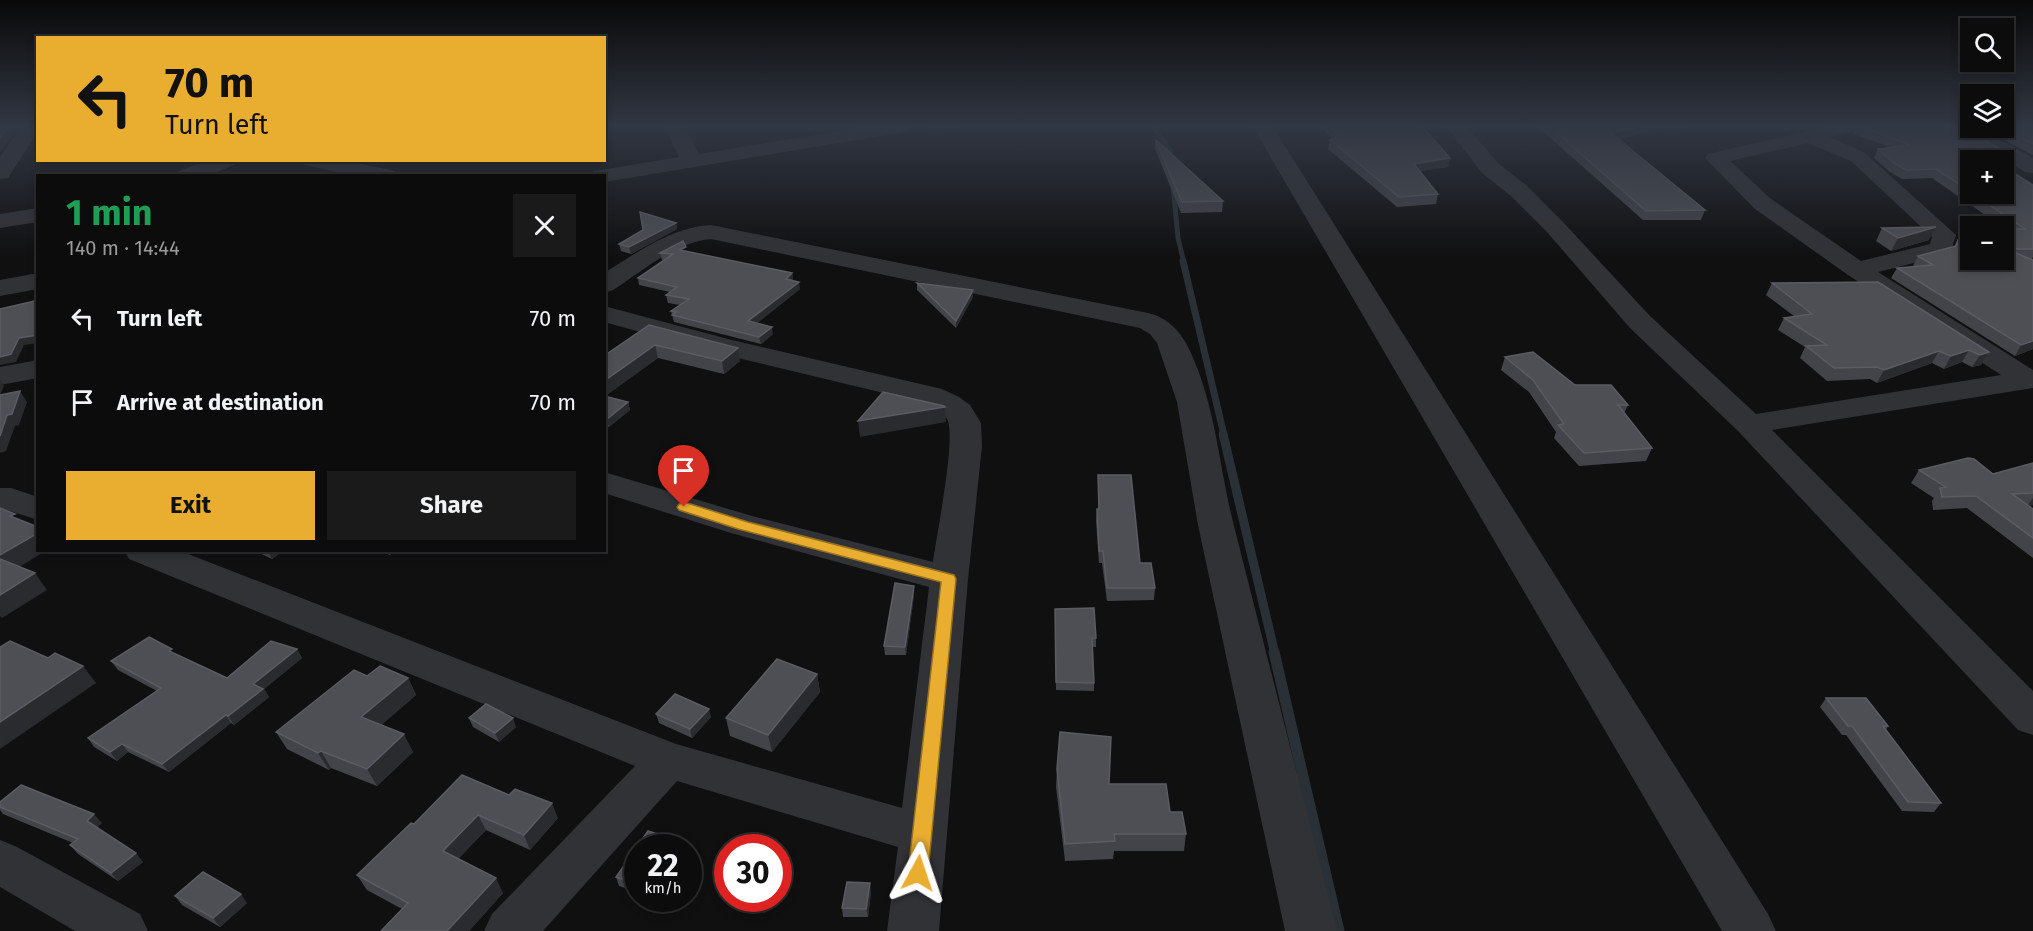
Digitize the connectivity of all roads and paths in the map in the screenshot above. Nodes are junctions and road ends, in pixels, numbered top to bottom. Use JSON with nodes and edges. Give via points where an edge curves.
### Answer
{"nodes":[{"id":1,"x":635,"y":170,"type":"edge"},
{"id":2,"x":1289,"y":170,"type":"edge"},
{"id":3,"x":1493,"y":170,"type":"edge"},
{"id":4,"x":1728,"y":170,"type":"edge"},
{"id":5,"x":1873,"y":170,"type":"edge"},
{"id":6,"x":606,"y":175,"type":"edge"},
{"id":7,"x":36,"y":215,"type":"edge"},
{"id":8,"x":0,"y":221,"type":"edge"},
{"id":9,"x":1857,"y":270,"type":"junction"},
{"id":10,"x":36,"y":281,"type":"edge"},
{"id":11,"x":606,"y":284,"type":"edge"},
{"id":12,"x":0,"y":288,"type":"edge"},
{"id":13,"x":606,"y":315,"type":"edge"},
{"id":14,"x":36,"y":369,"type":"edge"},
{"id":15,"x":0,"y":376,"type":"edge"},
{"id":16,"x":2031,"y":380,"type":"edge"},
{"id":17,"x":1749,"y":424,"type":"junction"},
{"id":18,"x":606,"y":483,"type":"edge"},
{"id":19,"x":0,"y":499,"type":"edge"},
{"id":20,"x":36,"y":508,"type":"edge"},
{"id":21,"x":147,"y":552,"type":"edge"},
{"id":22,"x":949,"y":579,"type":"junction"},
{"id":23,"x":2033,"y":718,"type":"edge"},
{"id":24,"x":668,"y":760,"type":"junction"},
{"id":25,"x":921,"y":834,"type":"junction"},
{"id":26,"x":0,"y":862,"type":"edge"},
{"id":27,"x":122,"y":931,"type":"edge"},
{"id":28,"x":510,"y":931,"type":"edge"},
{"id":29,"x":913,"y":931,"type":"edge"},
{"id":30,"x":1311,"y":931,"type":"edge"},
{"id":31,"x":1750,"y":931,"type":"edge"}],
"edges":[{"from":1,"to":6,"type":"street"},
{"from":2,"to":31,"type":"street"},
{"from":3,"to":17,"type":"street","via":[[1556,227],[1640,322]]},
{"from":4,"to":9,"type":"street","via":[[1763,204]]},
{"from":5,"to":9,"type":"street","via":[[1944,235],[1941,249]]},
{"from":7,"to":8,"type":"street"},
{"from":9,"to":16,"type":"street"},
{"from":10,"to":12,"type":"street"},
{"from":11,"to":30,"type":"street","via":[[684,236],[711,231],[1148,321],[1164,330],[1181,364],[1199,422],[1207,486]]},
{"from":13,"to":22,"type":"street","via":[[910,389],[948,403],[965,423],[966,446]]},
{"from":14,"to":15,"type":"street"},
{"from":16,"to":17,"type":"street"},
{"from":17,"to":23,"type":"street"},
{"from":18,"to":22,"type":"street","via":[[743,525]]},
{"from":19,"to":20,"type":"street","via":[[11,498]]},
{"from":21,"to":24,"type":"street"},
{"from":22,"to":25,"type":"street"},
{"from":24,"to":25,"type":"street"},
{"from":24,"to":28,"type":"street"},
{"from":25,"to":29,"type":"street"},
{"from":26,"to":27,"type":"street"}]}
